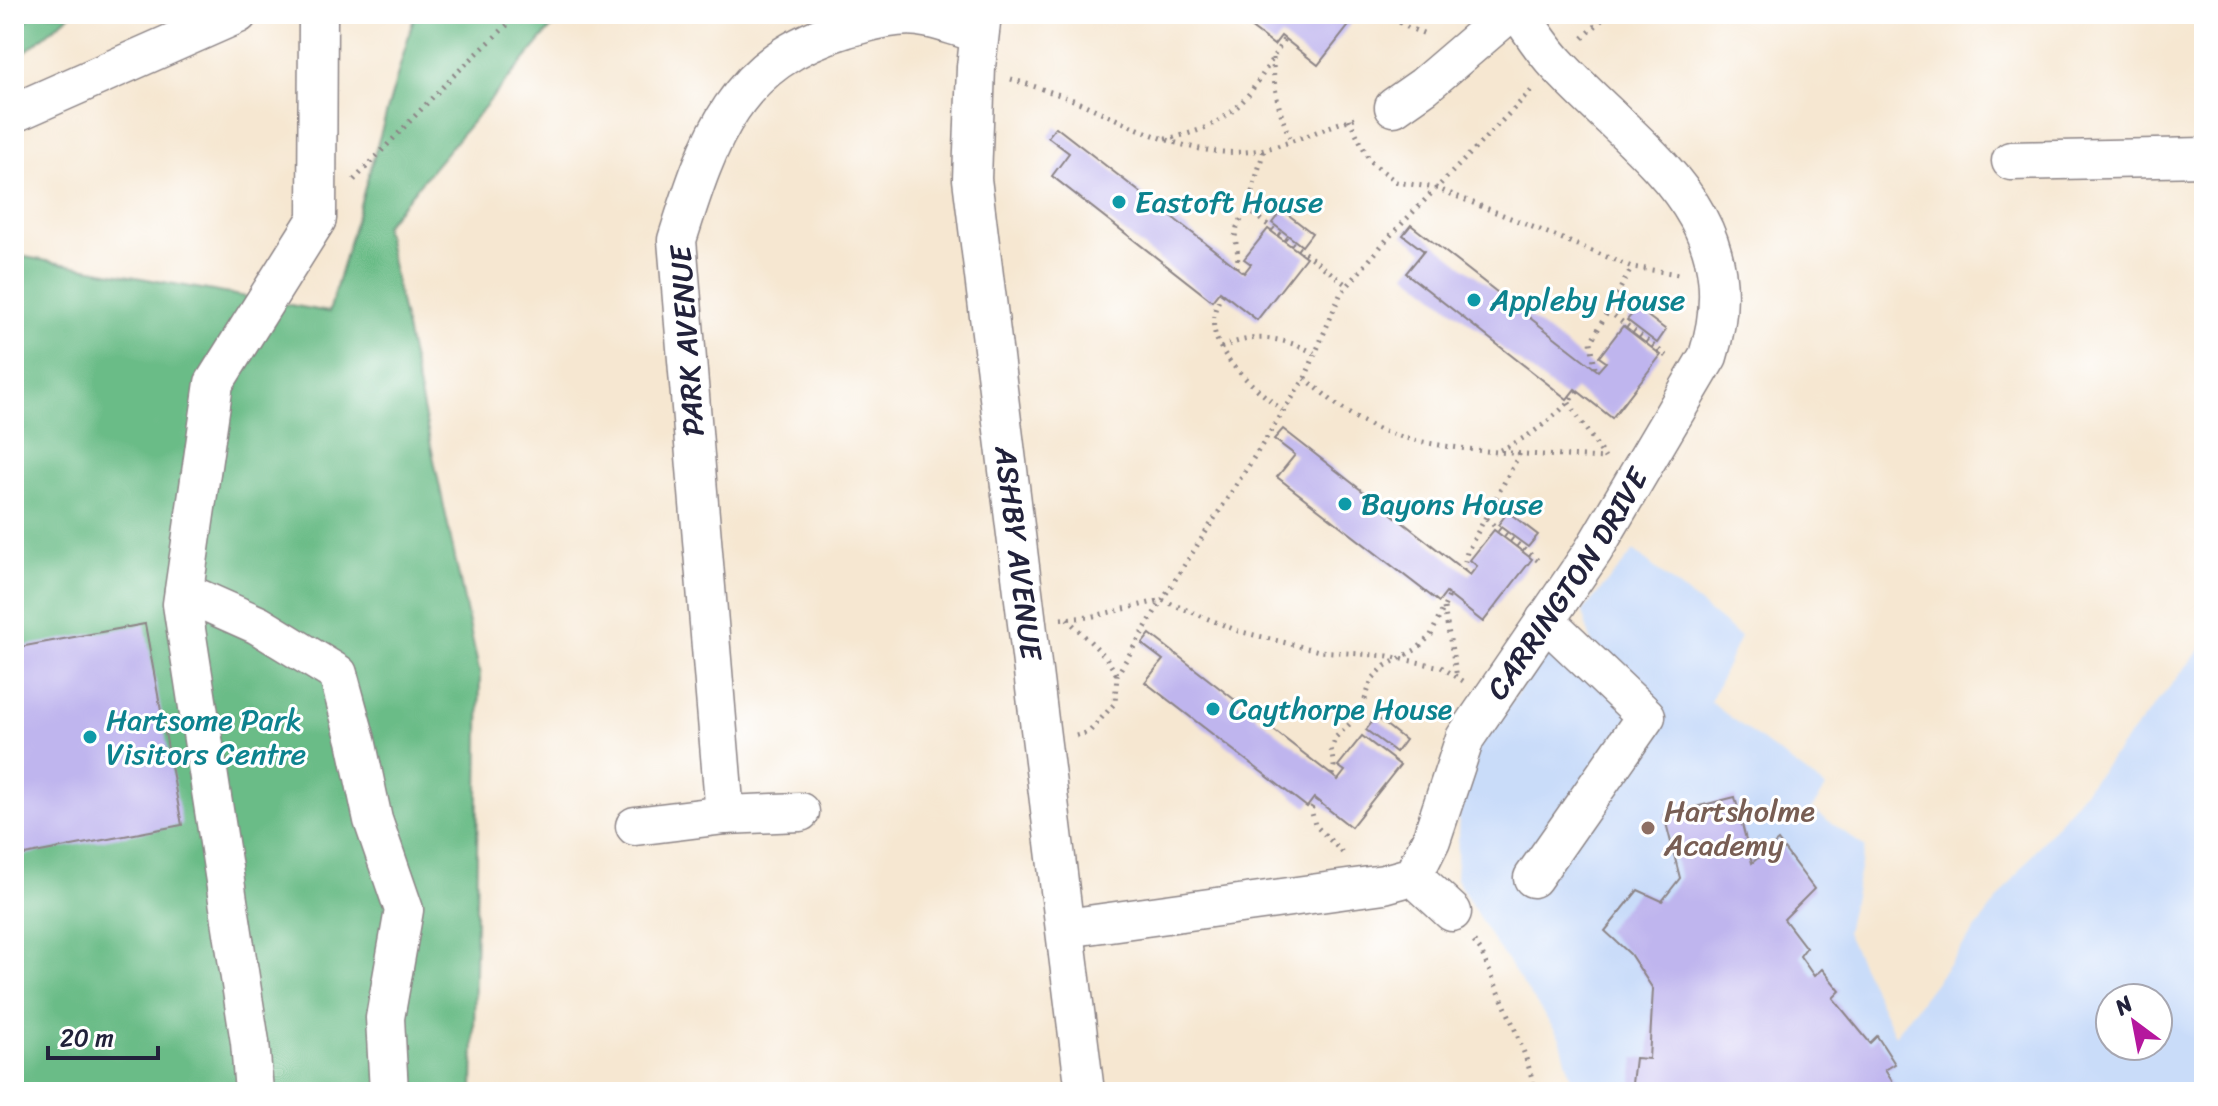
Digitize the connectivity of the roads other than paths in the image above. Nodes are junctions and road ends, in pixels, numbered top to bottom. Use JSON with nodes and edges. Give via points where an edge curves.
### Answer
{"nodes":[{"id":1,"x":238,"y":14,"type":"edge"},
{"id":2,"x":318,"y":14,"type":"edge"},
{"id":3,"x":1508,"y":14,"type":"edge"},
{"id":4,"x":1520,"y":14,"type":"edge"},
{"id":5,"x":979,"y":38,"type":"edge"},
{"id":6,"x":1394,"y":107,"type":"road end"},
{"id":7,"x":14,"y":113,"type":"edge"},
{"id":8,"x":2204,"y":157,"type":"edge"},
{"id":9,"x":2011,"y":161,"type":"dead end"},
{"id":10,"x":184,"y":592,"type":"junction"},
{"id":11,"x":1545,"y":620,"type":"junction"},
{"id":12,"x":800,"y":812,"type":"dead end"},
{"id":13,"x":725,"y":815,"type":"junction"},
{"id":14,"x":635,"y":826,"type":"dead end"},
{"id":15,"x":1413,"y":876,"type":"junction"},
{"id":16,"x":1533,"y":878,"type":"dead end"},
{"id":17,"x":1452,"y":912,"type":"road end"},
{"id":18,"x":1066,"y":928,"type":"junction"},
{"id":19,"x":254,"y":1092,"type":"edge"},
{"id":20,"x":389,"y":1092,"type":"edge"},
{"id":21,"x":1085,"y":1092,"type":"edge"}],
"edges":[{"from":1,"to":7,"type":"street"},
{"from":2,"to":10,"type":"street","via":[[317,219],[214,383]]},
{"from":3,"to":6,"type":"street"},
{"from":4,"to":11,"type":"street","name":"CARRINGTON DRIVE","via":[[1557,64],[1687,198],[1708,236],[1718,324],[1708,356]]},
{"from":5,"to":13,"type":"street","name":"PARK AVENUE","via":[[918,17],[883,18],[821,36],[762,71],[721,122],[696,179],[677,240]]},
{"from":5,"to":18,"type":"street","name":"ASHBY AVENUE","via":[[972,179]]},
{"from":8,"to":9,"type":"street"},
{"from":10,"to":19,"type":"street"},
{"from":10,"to":20,"type":"street","via":[[258,625],[338,674],[373,820],[404,910],[385,1018]]},
{"from":11,"to":15,"type":"street","name":"CARRINGTON DRIVE","via":[[1465,738],[1431,840]]},
{"from":11,"to":16,"type":"street","via":[[1646,716]]},
{"from":12,"to":13,"type":"street"},
{"from":13,"to":14,"type":"street"},
{"from":15,"to":17,"type":"street"},
{"from":15,"to":18,"type":"street"},
{"from":18,"to":21,"type":"street","name":"ASHBY AVENUE"}]}
